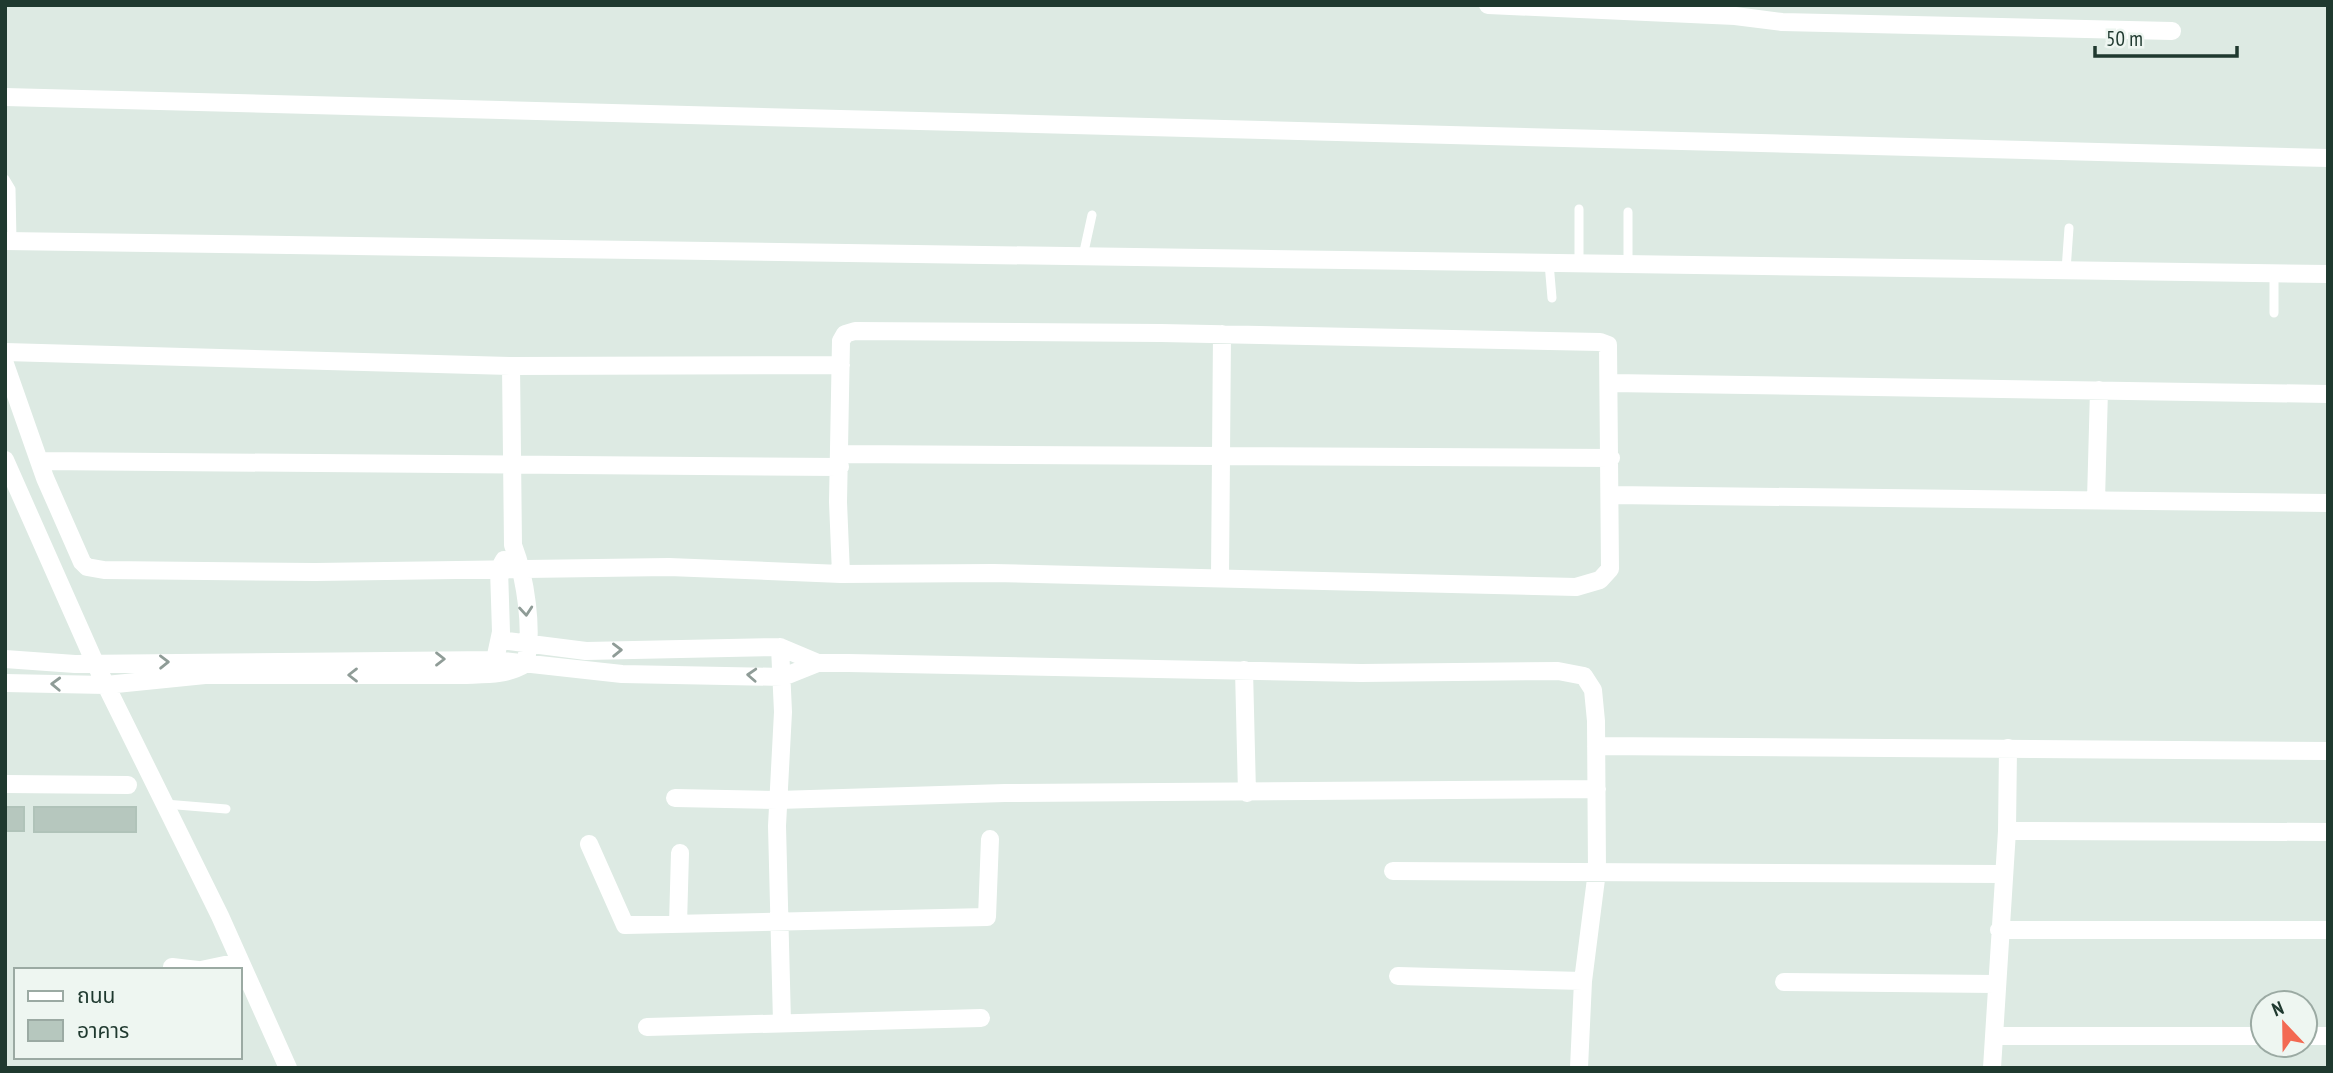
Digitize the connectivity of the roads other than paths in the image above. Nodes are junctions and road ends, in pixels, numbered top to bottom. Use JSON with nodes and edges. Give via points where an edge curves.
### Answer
{"nodes":[{"id":1,"x":1488,"y":5,"type":"edge"},
{"id":2,"x":1608,"y":8,"type":"edge"},
{"id":3,"x":2172,"y":31,"type":"dead end"},
{"id":4,"x":5,"y":97,"type":"edge"},
{"id":5,"x":2328,"y":158,"type":"edge"},
{"id":6,"x":5,"y":179,"type":"edge"},
{"id":7,"x":1578,"y":209,"type":"dead end"},
{"id":8,"x":1628,"y":212,"type":"dead end"},
{"id":9,"x":1092,"y":215,"type":"dead end"},
{"id":10,"x":2069,"y":228,"type":"dead end"},
{"id":11,"x":9,"y":241,"type":"edge"},
{"id":12,"x":1083,"y":256,"type":"junction"},
{"id":13,"x":1549,"y":263,"type":"junction"},
{"id":14,"x":1579,"y":263,"type":"junction"},
{"id":15,"x":1628,"y":264,"type":"junction"},
{"id":16,"x":2066,"y":270,"type":"junction"},
{"id":17,"x":2274,"y":273,"type":"junction"},
{"id":18,"x":2328,"y":274,"type":"edge"},
{"id":19,"x":1552,"y":298,"type":"dead end"},
{"id":20,"x":2274,"y":313,"type":"dead end"},
{"id":21,"x":1222,"y":334,"type":"junction"},
{"id":22,"x":5,"y":352,"type":"edge"},
{"id":23,"x":5,"y":364,"type":"edge"},
{"id":24,"x":841,"y":365,"type":"junction"},
{"id":25,"x":511,"y":366,"type":"junction"},
{"id":26,"x":1611,"y":383,"type":"junction"},
{"id":27,"x":2099,"y":390,"type":"junction"},
{"id":28,"x":2328,"y":394,"type":"edge"},
{"id":29,"x":1220,"y":455,"type":"junction"},
{"id":30,"x":1611,"y":458,"type":"junction"},
{"id":31,"x":5,"y":460,"type":"edge"},
{"id":32,"x":39,"y":461,"type":"junction"},
{"id":33,"x":840,"y":461,"type":"junction"},
{"id":34,"x":512,"y":466,"type":"junction"},
{"id":35,"x":1611,"y":495,"type":"junction"},
{"id":36,"x":2096,"y":500,"type":"junction"},
{"id":37,"x":2328,"y":503,"type":"edge"},
{"id":38,"x":513,"y":545,"type":"junction"},
{"id":39,"x":522,"y":568,"type":"junction"},
{"id":40,"x":499,"y":569,"type":"junction"},
{"id":41,"x":841,"y":574,"type":"junction"},
{"id":42,"x":1220,"y":577,"type":"junction"},
{"id":43,"x":500,"y":640,"type":"junction"},
{"id":44,"x":528,"y":645,"type":"junction"},
{"id":45,"x":780,"y":647,"type":"junction"},
{"id":46,"x":586,"y":651,"type":"junction"},
{"id":47,"x":5,"y":659,"type":"edge"},
{"id":48,"x":495,"y":660,"type":"junction"},
{"id":49,"x":95,"y":663,"type":"junction"},
{"id":50,"x":818,"y":663,"type":"junction"},
{"id":51,"x":525,"y":664,"type":"junction"},
{"id":52,"x":1244,"y":670,"type":"junction"},
{"id":53,"x":589,"y":671,"type":"junction"},
{"id":54,"x":783,"y":677,"type":"junction"},
{"id":55,"x":5,"y":682,"type":"edge"},
{"id":56,"x":106,"y":685,"type":"junction"},
{"id":57,"x":1596,"y":746,"type":"junction"},
{"id":58,"x":2008,"y":748,"type":"junction"},
{"id":59,"x":2328,"y":751,"type":"edge"},
{"id":60,"x":5,"y":784,"type":"edge"},
{"id":61,"x":128,"y":785,"type":"dead end"},
{"id":62,"x":1597,"y":789,"type":"junction"},
{"id":63,"x":1247,"y":793,"type":"junction"},
{"id":64,"x":675,"y":798,"type":"dead end"},
{"id":65,"x":778,"y":800,"type":"junction"},
{"id":66,"x":164,"y":804,"type":"junction"},
{"id":67,"x":226,"y":809,"type":"dead end"},
{"id":68,"x":2007,"y":831,"type":"junction"},
{"id":69,"x":2328,"y":832,"type":"edge"},
{"id":70,"x":990,"y":839,"type":"dead end"},
{"id":71,"x":589,"y":844,"type":"dead end"},
{"id":72,"x":680,"y":853,"type":"dead end"},
{"id":73,"x":1393,"y":871,"type":"dead end"},
{"id":74,"x":1597,"y":871,"type":"junction"},
{"id":75,"x":2003,"y":874,"type":"junction"},
{"id":76,"x":780,"y":922,"type":"junction"},
{"id":77,"x":678,"y":924,"type":"junction"},
{"id":78,"x":1999,"y":930,"type":"junction"},
{"id":79,"x":2328,"y":930,"type":"edge"},
{"id":80,"x":239,"y":962,"type":"junction"},
{"id":81,"x":172,"y":967,"type":"dead end"},
{"id":82,"x":181,"y":968,"type":"edge"},
{"id":83,"x":209,"y":968,"type":"edge"},
{"id":84,"x":242,"y":968,"type":"edge"},
{"id":85,"x":242,"y":968,"type":"edge"},
{"id":86,"x":1398,"y":976,"type":"dead end"},
{"id":87,"x":1583,"y":981,"type":"junction"},
{"id":88,"x":1784,"y":982,"type":"dead end"},
{"id":89,"x":1996,"y":984,"type":"junction"},
{"id":90,"x":981,"y":1018,"type":"dead end"},
{"id":91,"x":782,"y":1021,"type":"junction"},
{"id":92,"x":647,"y":1027,"type":"dead end"},
{"id":93,"x":1994,"y":1036,"type":"junction"},
{"id":94,"x":2249,"y":1036,"type":"edge"},
{"id":95,"x":288,"y":1068,"type":"edge"},
{"id":96,"x":1579,"y":1068,"type":"edge"},
{"id":97,"x":1992,"y":1068,"type":"edge"}],
"edges":[{"from":1,"to":2,"type":"street"},
{"from":2,"to":3,"type":"street","via":[[1782,22]]},
{"from":4,"to":5,"type":"street"},
{"from":6,"to":11,"type":"lane","via":[[11,189]]},
{"from":7,"to":14,"type":"lane"},
{"from":8,"to":15,"type":"lane"},
{"from":9,"to":12,"type":"lane"},
{"from":10,"to":16,"type":"lane"},
{"from":11,"to":12,"type":"street"},
{"from":12,"to":13,"type":"street"},
{"from":13,"to":14,"type":"street"},
{"from":13,"to":19,"type":"lane"},
{"from":14,"to":15,"type":"street"},
{"from":15,"to":16,"type":"street"},
{"from":16,"to":17,"type":"street"},
{"from":17,"to":18,"type":"street"},
{"from":17,"to":20,"type":"lane"},
{"from":21,"to":24,"type":"street","via":[[855,331],[841,341]]},
{"from":21,"to":26,"type":"street","via":[[1600,342],[1608,345]]},
{"from":21,"to":29,"type":"street"},
{"from":22,"to":25,"type":"street"},
{"from":23,"to":32,"type":"street"},
{"from":24,"to":25,"type":"street"},
{"from":24,"to":33,"type":"street"},
{"from":25,"to":34,"type":"street"},
{"from":26,"to":27,"type":"street"},
{"from":26,"to":30,"type":"street"},
{"from":27,"to":28,"type":"street"},
{"from":27,"to":36,"type":"street"},
{"from":29,"to":30,"type":"street"},
{"from":29,"to":33,"type":"street"},
{"from":29,"to":42,"type":"street"},
{"from":30,"to":35,"type":"street"},
{"from":31,"to":49,"type":"street"},
{"from":32,"to":34,"type":"street"},
{"from":32,"to":40,"type":"street","via":[[87,567],[238,572]]},
{"from":33,"to":34,"type":"street"},
{"from":33,"to":41,"type":"street"},
{"from":34,"to":38,"type":"street"},
{"from":35,"to":36,"type":"street"},
{"from":35,"to":42,"type":"street","via":[[1611,569],[1600,580],[1576,587]]},
{"from":36,"to":37,"type":"street"},
{"from":38,"to":39,"type":"street"},
{"from":38,"to":40,"type":"street"},
{"from":39,"to":40,"type":"street"},
{"from":39,"to":41,"type":"street","via":[[669,567]]},
{"from":39,"to":44,"type":"street","one_way":true},
{"from":40,"to":43,"type":"street"},
{"from":41,"to":42,"type":"street"},
{"from":43,"to":44,"type":"street"},
{"from":43,"to":48,"type":"street"},
{"from":44,"to":46,"type":"street"},
{"from":44,"to":51,"type":"street"},
{"from":46,"to":45,"type":"street","one_way":true},
{"from":45,"to":50,"type":"street"},
{"from":45,"to":54,"type":"street"},
{"from":46,"to":53,"type":"street"},
{"from":47,"to":49,"type":"street"},
{"from":49,"to":48,"type":"street","one_way":true},
{"from":48,"to":51,"type":"street"},
{"from":49,"to":56,"type":"street"},
{"from":50,"to":52,"type":"street"},
{"from":50,"to":54,"type":"street"},
{"from":51,"to":53,"type":"street"},
{"from":51,"to":56,"type":"street","one_way":true,"via":[[501,674],[205,676]]},
{"from":52,"to":57,"type":"street","via":[[1571,673],[1584,676],[1593,690]]},
{"from":52,"to":63,"type":"street"},
{"from":54,"to":53,"type":"street","one_way":true},
{"from":54,"to":65,"type":"street"},
{"from":56,"to":55,"type":"street","one_way":true},
{"from":56,"to":66,"type":"street"},
{"from":57,"to":58,"type":"street"},
{"from":57,"to":62,"type":"street"},
{"from":58,"to":59,"type":"street"},
{"from":58,"to":68,"type":"street"},
{"from":60,"to":61,"type":"street"},
{"from":62,"to":63,"type":"street"},
{"from":62,"to":74,"type":"street"},
{"from":63,"to":65,"type":"street","via":[[1005,793]]},
{"from":64,"to":65,"type":"street"},
{"from":65,"to":76,"type":"street"},
{"from":66,"to":67,"type":"lane"},
{"from":66,"to":80,"type":"street"},
{"from":68,"to":69,"type":"street"},
{"from":68,"to":75,"type":"street"},
{"from":70,"to":76,"type":"street","via":[[987,916]]},
{"from":71,"to":77,"type":"street","via":[[625,925]]},
{"from":72,"to":77,"type":"street"},
{"from":73,"to":74,"type":"street"},
{"from":74,"to":75,"type":"street"},
{"from":74,"to":87,"type":"street"},
{"from":75,"to":78,"type":"street"},
{"from":76,"to":77,"type":"street"},
{"from":76,"to":91,"type":"street"},
{"from":78,"to":79,"type":"street"},
{"from":78,"to":89,"type":"street"},
{"from":80,"to":83,"type":"street"},
{"from":80,"to":85,"type":"street"},
{"from":81,"to":82,"type":"street"},
{"from":84,"to":95,"type":"street"},
{"from":86,"to":87,"type":"street"},
{"from":87,"to":96,"type":"street"},
{"from":88,"to":89,"type":"street"},
{"from":89,"to":93,"type":"street"},
{"from":90,"to":91,"type":"street"},
{"from":91,"to":92,"type":"street"},
{"from":93,"to":94,"type":"street"},
{"from":93,"to":97,"type":"street"}]}
